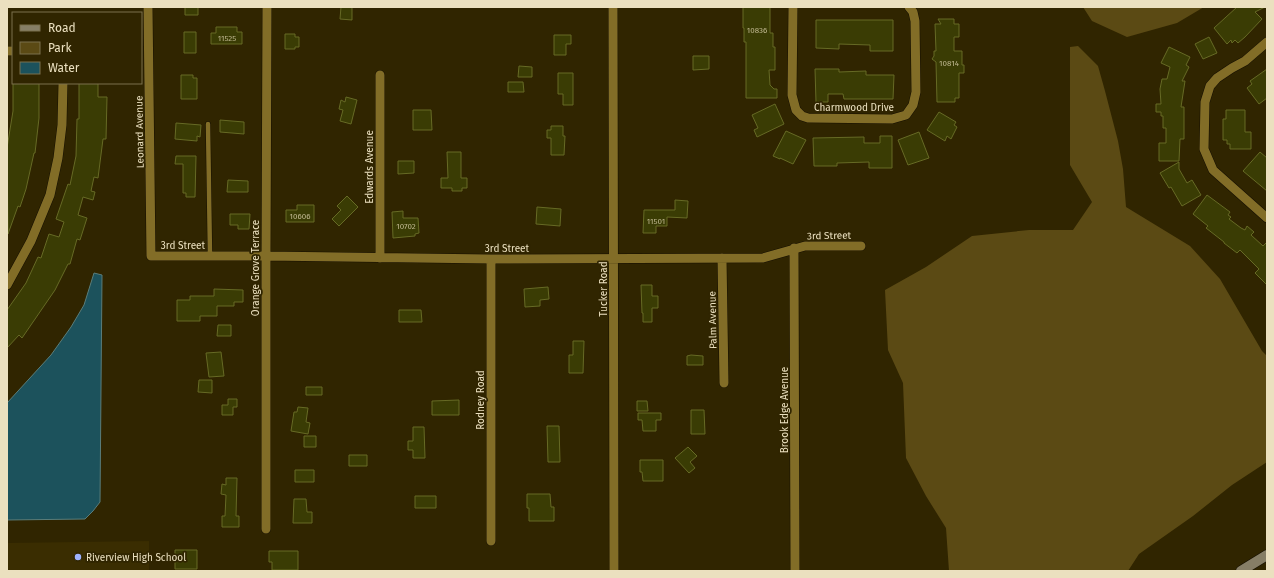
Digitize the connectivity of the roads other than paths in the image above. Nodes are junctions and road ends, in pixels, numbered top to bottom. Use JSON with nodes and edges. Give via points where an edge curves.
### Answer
{"nodes":[{"id":1,"x":148,"y":7,"type":"edge"},
{"id":2,"x":267,"y":7,"type":"edge"},
{"id":3,"x":613,"y":7,"type":"edge"},
{"id":4,"x":793,"y":7,"type":"edge"},
{"id":5,"x":909,"y":7,"type":"edge"},
{"id":6,"x":1267,"y":42,"type":"edge"},
{"id":7,"x":380,"y":75,"type":"dead end"},
{"id":8,"x":63,"y":84,"type":"edge"},
{"id":9,"x":208,"y":124,"type":"dead end"},
{"id":10,"x":1267,"y":218,"type":"edge"},
{"id":11,"x":862,"y":246,"type":"dead end"},
{"id":12,"x":794,"y":248,"type":"junction"},
{"id":13,"x":151,"y":256,"type":"joint"},
{"id":14,"x":210,"y":256,"type":"junction"},
{"id":15,"x":266,"y":256,"type":"junction"},
{"id":16,"x":380,"y":258,"type":"junction"},
{"id":17,"x":722,"y":258,"type":"junction"},
{"id":18,"x":491,"y":259,"type":"junction"},
{"id":19,"x":614,"y":259,"type":"junction"},
{"id":20,"x":7,"y":285,"type":"edge"},
{"id":21,"x":724,"y":382,"type":"dead end"},
{"id":22,"x":266,"y":529,"type":"dead end"},
{"id":23,"x":491,"y":541,"type":"dead end"},
{"id":24,"x":1267,"y":555,"type":"edge"},
{"id":25,"x":614,"y":571,"type":"edge"},
{"id":26,"x":795,"y":571,"type":"edge"},
{"id":27,"x":1241,"y":571,"type":"edge"}],
"edges":[{"from":1,"to":13,"type":"street","name":"Leonard Avenue"},
{"from":2,"to":15,"type":"street","name":"Orange Grove Terrace"},
{"from":3,"to":19,"type":"street","name":"Tucker Road"},
{"from":4,"to":5,"type":"street","name":"Charmwood Drive","via":[[792,95],[796,110],[808,118],[892,119],[906,115],[913,105],[916,92],[915,21]]},
{"from":6,"to":10,"type":"street","via":[[1245,61],[1217,78],[1210,86],[1205,102],[1204,141],[1204,149],[1213,170]]},
{"from":7,"to":16,"type":"street","name":"Edwards Avenue"},
{"from":8,"to":20,"type":"street","via":[[62,125],[50,195],[31,241]]},
{"from":9,"to":14,"type":"lane"},
{"from":11,"to":12,"type":"street","name":"3rd Street"},
{"from":12,"to":17,"type":"street","name":"3rd Street","via":[[763,258]]},
{"from":12,"to":26,"type":"street","name":"Brook Edge Avenue"},
{"from":13,"to":14,"type":"street","name":"3rd Street"},
{"from":14,"to":15,"type":"street","name":"3rd Street"},
{"from":15,"to":16,"type":"street","name":"3rd Street"},
{"from":15,"to":22,"type":"street","name":"Orange Grove Terrace"},
{"from":16,"to":18,"type":"street","name":"3rd Street"},
{"from":17,"to":19,"type":"street","name":"3rd Street"},
{"from":17,"to":21,"type":"street","name":"Palm Avenue"},
{"from":18,"to":19,"type":"street","name":"3rd Street"},
{"from":18,"to":23,"type":"street","name":"Rodney Road"},
{"from":19,"to":25,"type":"street","name":"Tucker Road"},
{"from":24,"to":27,"type":"main road"}]}
